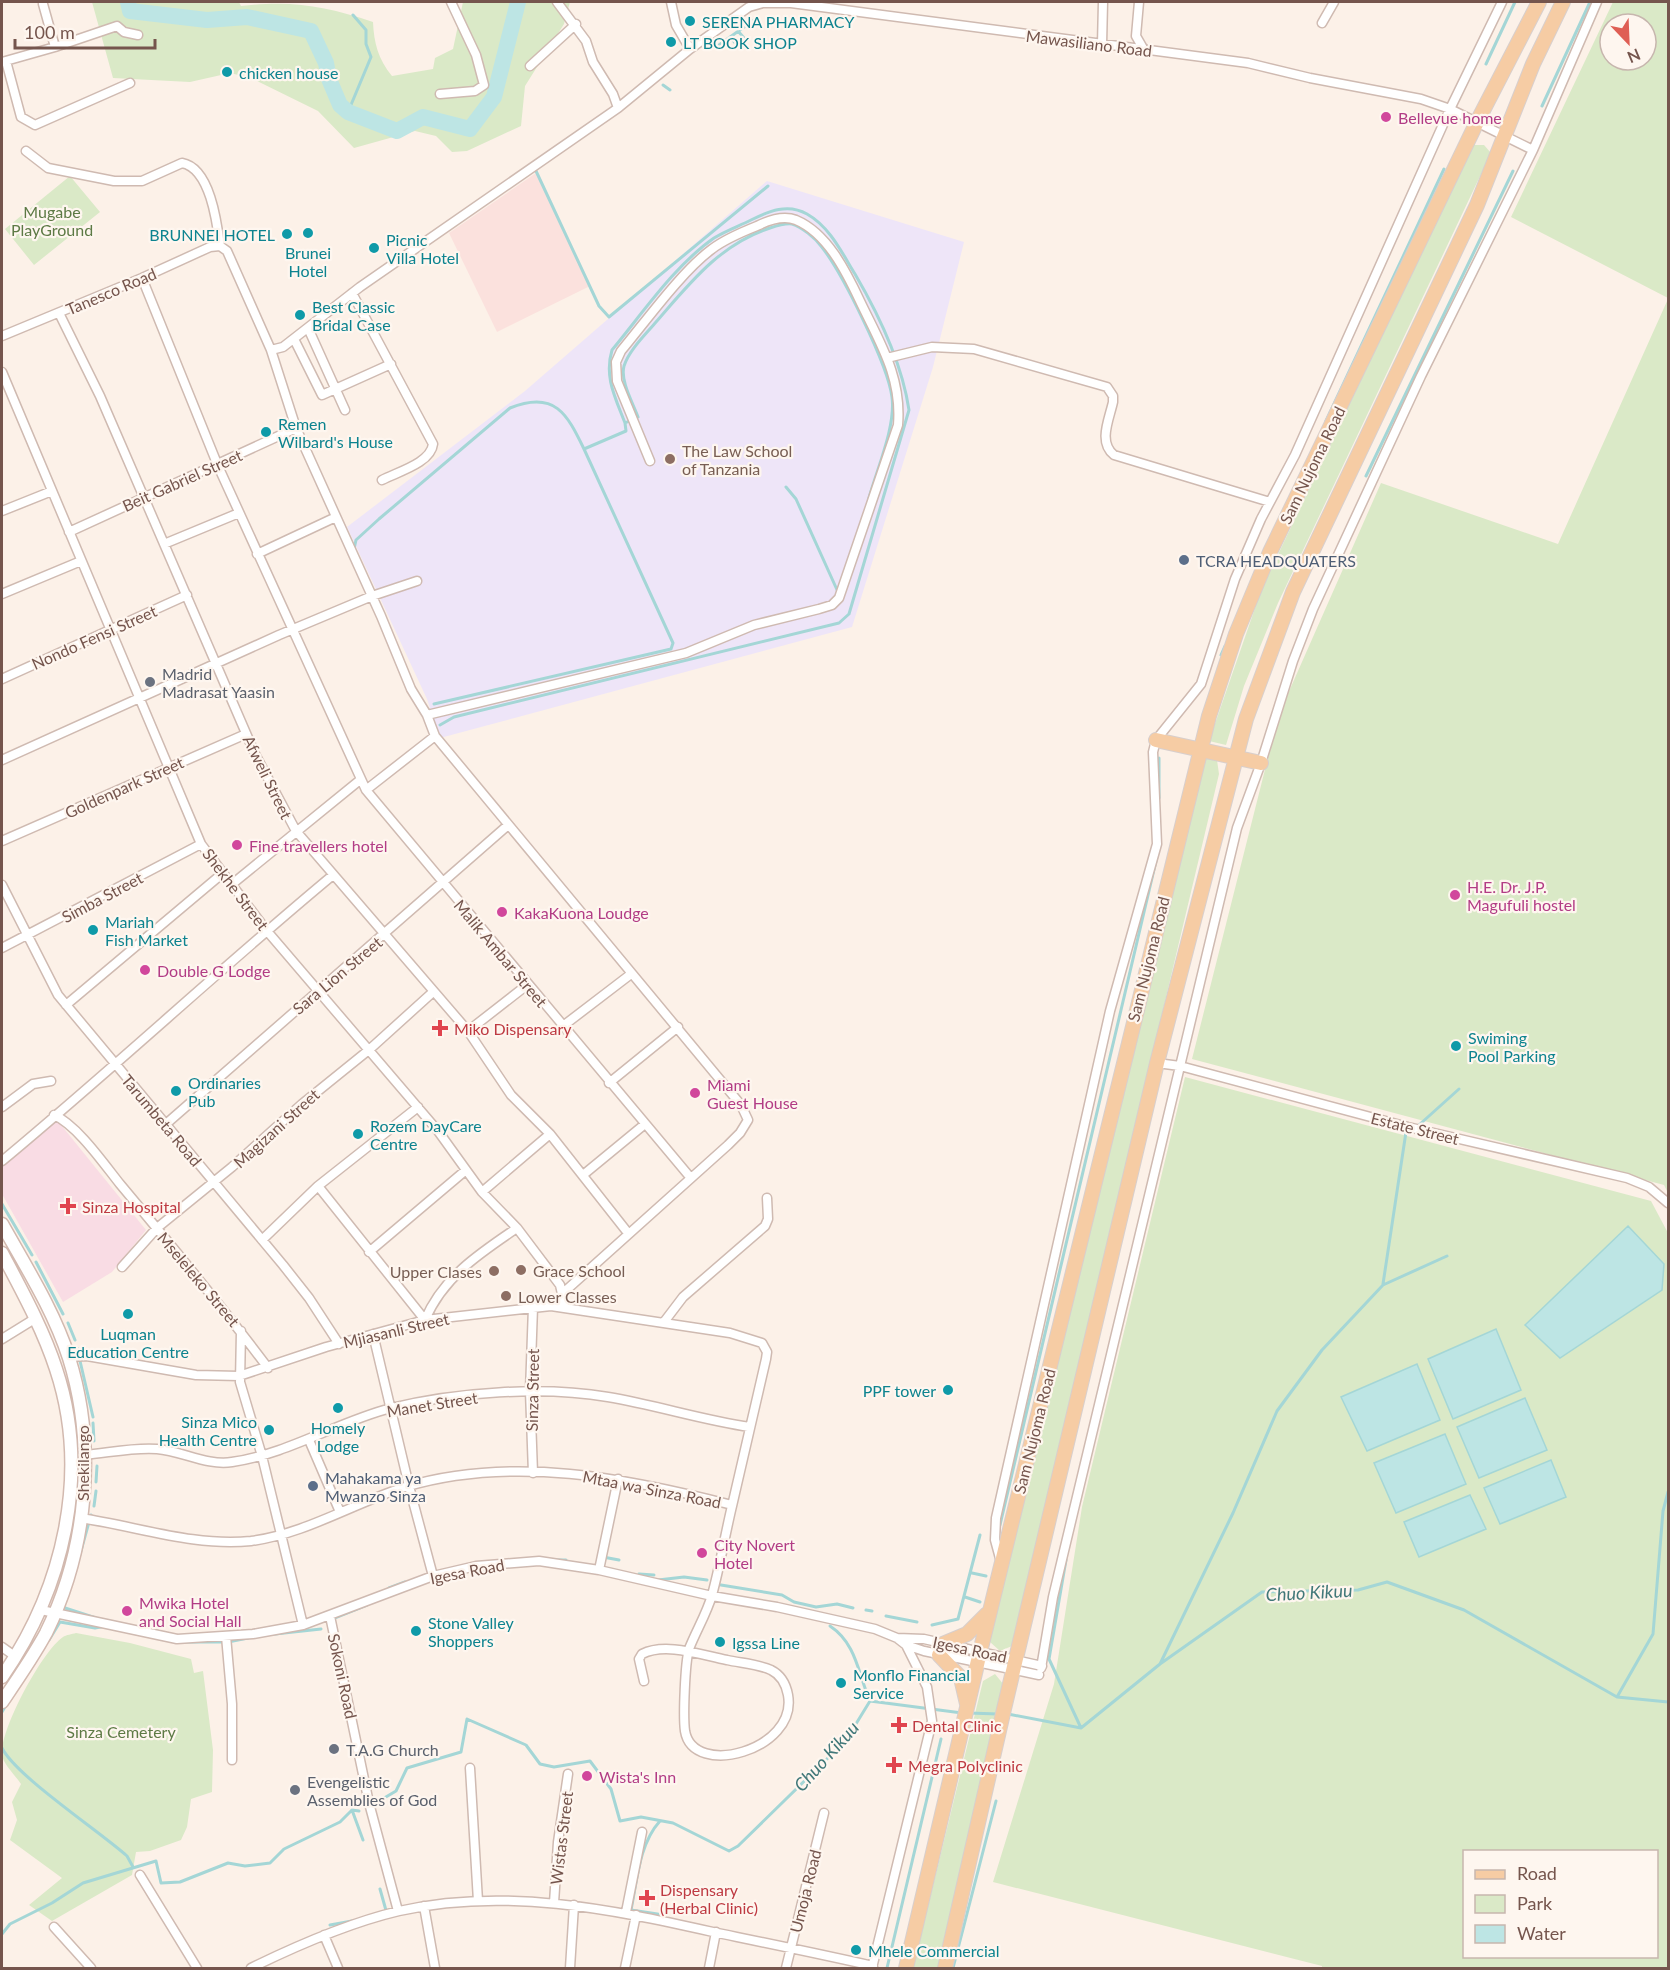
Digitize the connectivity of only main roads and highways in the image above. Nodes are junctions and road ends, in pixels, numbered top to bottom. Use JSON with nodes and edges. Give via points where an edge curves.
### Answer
{"nodes":[{"id":1,"x":1539,"y":2,"type":"edge"},
{"id":2,"x":1563,"y":2,"type":"edge"},
{"id":3,"x":1156,"y":740,"type":"road end"},
{"id":4,"x":1199,"y":750,"type":"junction"},
{"id":5,"x":1236,"y":757,"type":"junction"},
{"id":6,"x":1261,"y":763,"type":"road end"},
{"id":7,"x":2,"y":1224,"type":"edge"},
{"id":8,"x":2,"y":1254,"type":"edge"},
{"id":9,"x":992,"y":1606,"type":"junction"},
{"id":10,"x":2,"y":1677,"type":"edge"},
{"id":11,"x":2,"y":1702,"type":"edge"},
{"id":12,"x":967,"y":1709,"type":"junction"},
{"id":13,"x":906,"y":1968,"type":"edge"},
{"id":14,"x":945,"y":1968,"type":"edge"}],
"edges":[{"from":1,"to":4,"type":"main road","name":"Sam Nujoma Road","via":[[1477,122],[1265,563],[1236,634]]},
{"from":2,"to":5,"type":"main road","name":"Sam Nujoma Road","via":[[1533,64],[1477,206],[1293,592]]},
{"from":3,"to":4,"type":"main road"},
{"from":4,"to":5,"type":"main road"},
{"from":4,"to":9,"type":"main road","name":"Sam Nujoma Road"},
{"from":5,"to":6,"type":"main road"},
{"from":5,"to":14,"type":"main road","name":"Sam Nujoma Road","via":[[1156,1063]]},
{"from":7,"to":11,"type":"main road","name":"Shekilango","via":[[68,1357],[78,1394],[84,1455],[80,1518],[68,1575],[54,1614],[28,1664]]},
{"from":8,"to":10,"type":"main road","name":"Shekilango","via":[[36,1318],[57,1371],[64,1398],[71,1484],[60,1556],[41,1610]]},
{"from":9,"to":12,"type":"main road","name":"Sam Nujoma Road"},
{"from":9,"to":12,"type":"main road","via":[[974,1629],[941,1649],[961,1678]]},
{"from":12,"to":13,"type":"main road","name":"Sam Nujoma Road"}]}
